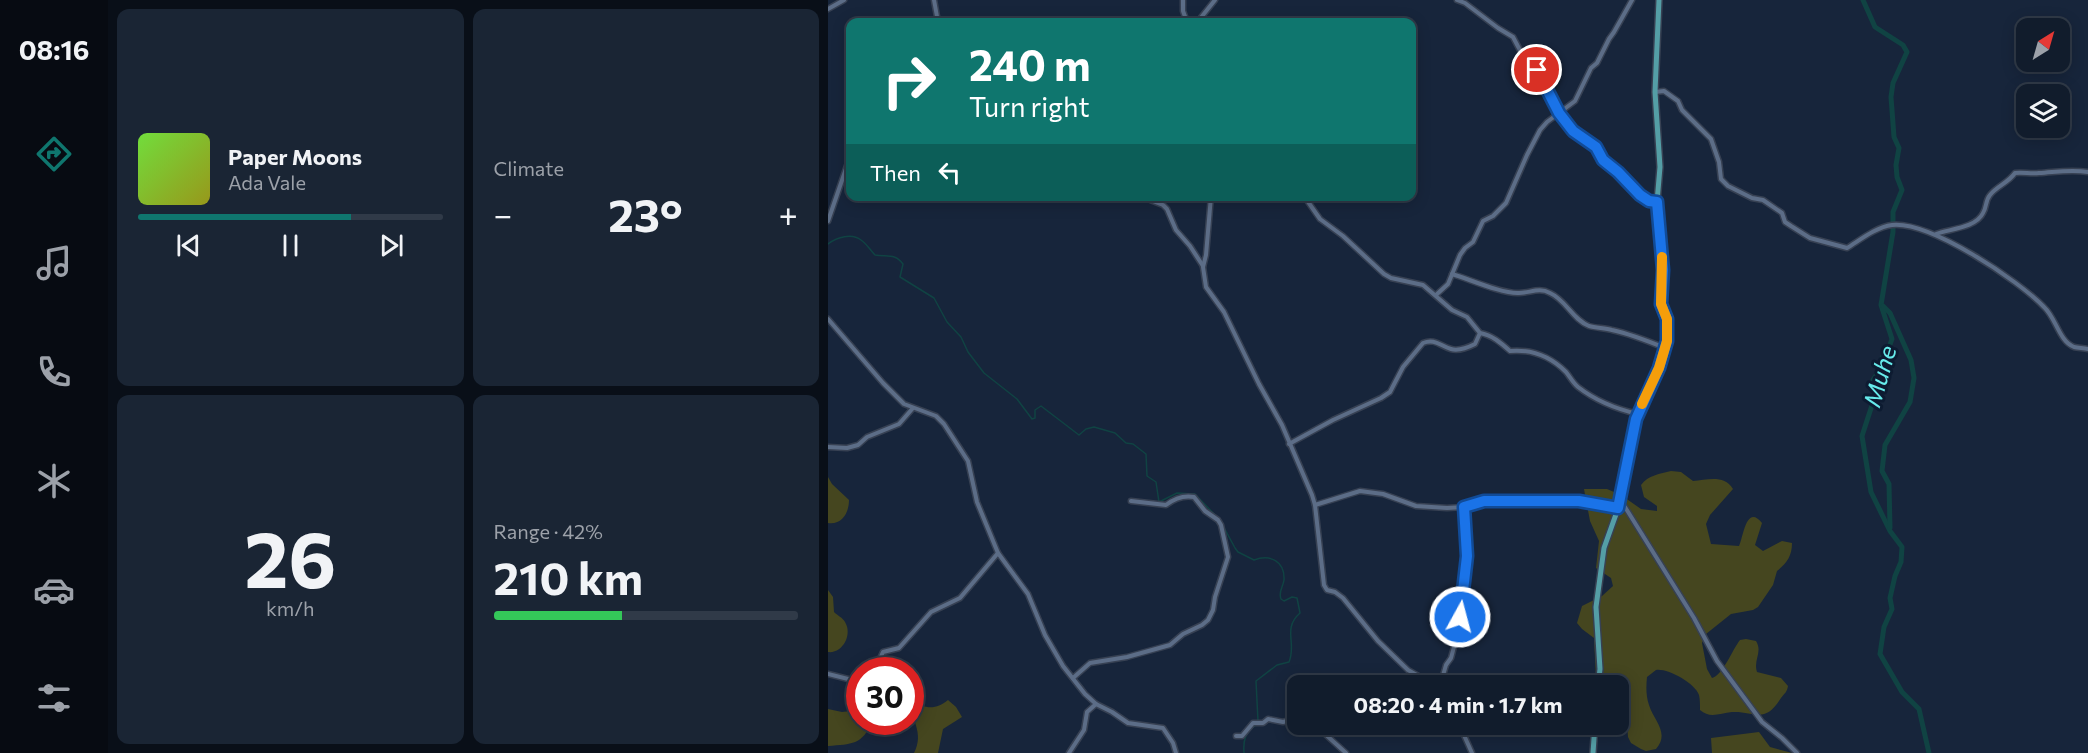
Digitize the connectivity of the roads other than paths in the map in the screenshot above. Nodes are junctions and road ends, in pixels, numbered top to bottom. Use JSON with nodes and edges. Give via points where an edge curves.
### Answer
{"nodes":[{"id":1,"x":844,"y":0,"type":"edge"},
{"id":2,"x":934,"y":0,"type":"edge"},
{"id":3,"x":1183,"y":0,"type":"edge"},
{"id":4,"x":1215,"y":0,"type":"edge"},
{"id":5,"x":1457,"y":0,"type":"edge"},
{"id":6,"x":1632,"y":0,"type":"edge"},
{"id":7,"x":1659,"y":0,"type":"edge"},
{"id":8,"x":828,"y":9,"type":"edge"},
{"id":9,"x":937,"y":18,"type":"edge"},
{"id":10,"x":1186,"y":18,"type":"edge"},
{"id":11,"x":1200,"y":18,"type":"edge"},
{"id":12,"x":1655,"y":92,"type":"junction"},
{"id":13,"x":1559,"y":113,"type":"junction"},
{"id":14,"x":846,"y":169,"type":"edge"},
{"id":15,"x":2088,"y":171,"type":"edge"},
{"id":16,"x":1153,"y":201,"type":"edge"},
{"id":17,"x":1211,"y":201,"type":"edge"},
{"id":18,"x":1307,"y":201,"type":"edge"},
{"id":19,"x":1657,"y":202,"type":"junction"},
{"id":20,"x":828,"y":221,"type":"edge"},
{"id":21,"x":1935,"y":234,"type":"junction"},
{"id":22,"x":1203,"y":267,"type":"junction"},
{"id":23,"x":1452,"y":274,"type":"junction"},
{"id":24,"x":1436,"y":295,"type":"junction"},
{"id":25,"x":828,"y":319,"type":"edge"},
{"id":26,"x":1479,"y":333,"type":"junction"},
{"id":27,"x":1665,"y":349,"type":"junction"},
{"id":28,"x":2088,"y":350,"type":"edge"},
{"id":29,"x":913,"y":408,"type":"junction"},
{"id":30,"x":1638,"y":414,"type":"junction"},
{"id":31,"x":1289,"y":444,"type":"junction"},
{"id":32,"x":828,"y":447,"type":"edge"},
{"id":33,"x":1131,"y":501,"type":"dead end"},
{"id":34,"x":1315,"y":506,"type":"junction"},
{"id":35,"x":1619,"y":506,"type":"junction"},
{"id":36,"x":1464,"y":507,"type":"junction"},
{"id":37,"x":998,"y":553,"type":"junction"},
{"id":38,"x":880,"y":657,"type":"edge"},
{"id":39,"x":828,"y":674,"type":"edge"},
{"id":40,"x":1414,"y":675,"type":"edge"},
{"id":41,"x":1442,"y":675,"type":"edge"},
{"id":42,"x":1599,"y":675,"type":"edge"},
{"id":43,"x":846,"y":678,"type":"edge"},
{"id":44,"x":1073,"y":678,"type":"junction"},
{"id":45,"x":1096,"y":704,"type":"junction"},
{"id":46,"x":1287,"y":721,"type":"edge"},
{"id":47,"x":1326,"y":735,"type":"edge"},
{"id":48,"x":1464,"y":735,"type":"edge"},
{"id":49,"x":1594,"y":735,"type":"edge"},
{"id":50,"x":1236,"y":736,"type":"dead end"},
{"id":51,"x":1069,"y":753,"type":"edge"},
{"id":52,"x":1176,"y":753,"type":"edge"},
{"id":53,"x":1346,"y":753,"type":"edge"},
{"id":54,"x":1472,"y":753,"type":"edge"},
{"id":55,"x":1593,"y":753,"type":"edge"},
{"id":56,"x":1797,"y":753,"type":"edge"}],
"edges":[{"from":1,"to":8,"type":"street"},
{"from":2,"to":9,"type":"street"},
{"from":3,"to":10,"type":"street"},
{"from":4,"to":11,"type":"street"},
{"from":5,"to":13,"type":"street","via":[[1513,37],[1537,70]]},
{"from":6,"to":13,"type":"street","via":[[1575,100]]},
{"from":7,"to":12,"type":"main road"},
{"from":12,"to":19,"type":"main road","via":[[1660,167]]},
{"from":12,"to":21,"type":"street","via":[[1664,91],[1678,101],[1711,139],[1721,179],[1728,186],[1763,200],[1782,213],[1785,222],[1810,238],[1847,248],[1882,227],[1895,225]]},
{"from":13,"to":19,"type":"street","via":[[1640,195]]},
{"from":13,"to":23,"type":"street","via":[[1535,139],[1506,203],[1482,221]]},
{"from":14,"to":20,"type":"street"},
{"from":15,"to":21,"type":"street","via":[[2015,173],[1990,195],[1976,222]]},
{"from":16,"to":22,"type":"street","via":[[1167,209],[1176,230]]},
{"from":17,"to":22,"type":"street"},
{"from":18,"to":24,"type":"street","via":[[1320,219],[1384,274],[1423,285]]},
{"from":19,"to":27,"type":"main road","via":[[1663,270],[1661,304],[1668,331]]},
{"from":21,"to":28,"type":"street","via":[[2009,277],[2046,308],[2066,341]]},
{"from":22,"to":31,"type":"street","via":[[1206,287],[1224,312]]},
{"from":23,"to":24,"type":"street"},
{"from":23,"to":27,"type":"street","via":[[1509,292],[1549,292],[1588,325]]},
{"from":24,"to":26,"type":"street","via":[[1467,317]]},
{"from":25,"to":29,"type":"street","via":[[883,383]]},
{"from":26,"to":30,"type":"street","via":[[1487,334],[1510,351],[1522,350],[1548,358],[1579,388],[1618,409]]},
{"from":26,"to":31,"type":"street","via":[[1475,344],[1458,349],[1434,341],[1423,343],[1403,367],[1390,392]]},
{"from":27,"to":30,"type":"main road"},
{"from":29,"to":32,"type":"street","via":[[898,424],[858,445]]},
{"from":29,"to":37,"type":"street","via":[[936,416],[968,461],[977,502]]},
{"from":30,"to":35,"type":"main road"},
{"from":31,"to":34,"type":"street"},
{"from":33,"to":44,"type":"street","via":[[1166,505],[1186,495],[1194,497],[1218,520],[1228,557],[1213,610],[1208,620],[1173,644],[1090,663]]},
{"from":34,"to":36,"type":"street","via":[[1360,491],[1383,494],[1416,506]]},
{"from":34,"to":40,"type":"street","via":[[1324,585],[1343,598],[1378,641]]},
{"from":35,"to":36,"type":"street","via":[[1579,501],[1484,501]]},
{"from":35,"to":42,"type":"main road","via":[[1598,576]]},
{"from":35,"to":56,"type":"street","via":[[1625,507],[1717,661],[1762,722]]},
{"from":36,"to":41,"type":"street","via":[[1467,556],[1458,632]]},
{"from":37,"to":38,"type":"street","via":[[960,598],[931,612],[899,648],[882,652]]},
{"from":37,"to":44,"type":"street","via":[[1028,594],[1045,635]]},
{"from":39,"to":43,"type":"street"},
{"from":44,"to":45,"type":"street"},
{"from":45,"to":51,"type":"street","via":[[1087,712],[1083,730]]},
{"from":45,"to":52,"type":"street","via":[[1128,723],[1163,728]]},
{"from":46,"to":50,"type":"street","via":[[1268,719],[1253,723],[1242,736]]},
{"from":47,"to":53,"type":"street"},
{"from":48,"to":54,"type":"street"},
{"from":49,"to":55,"type":"main road"}]}
